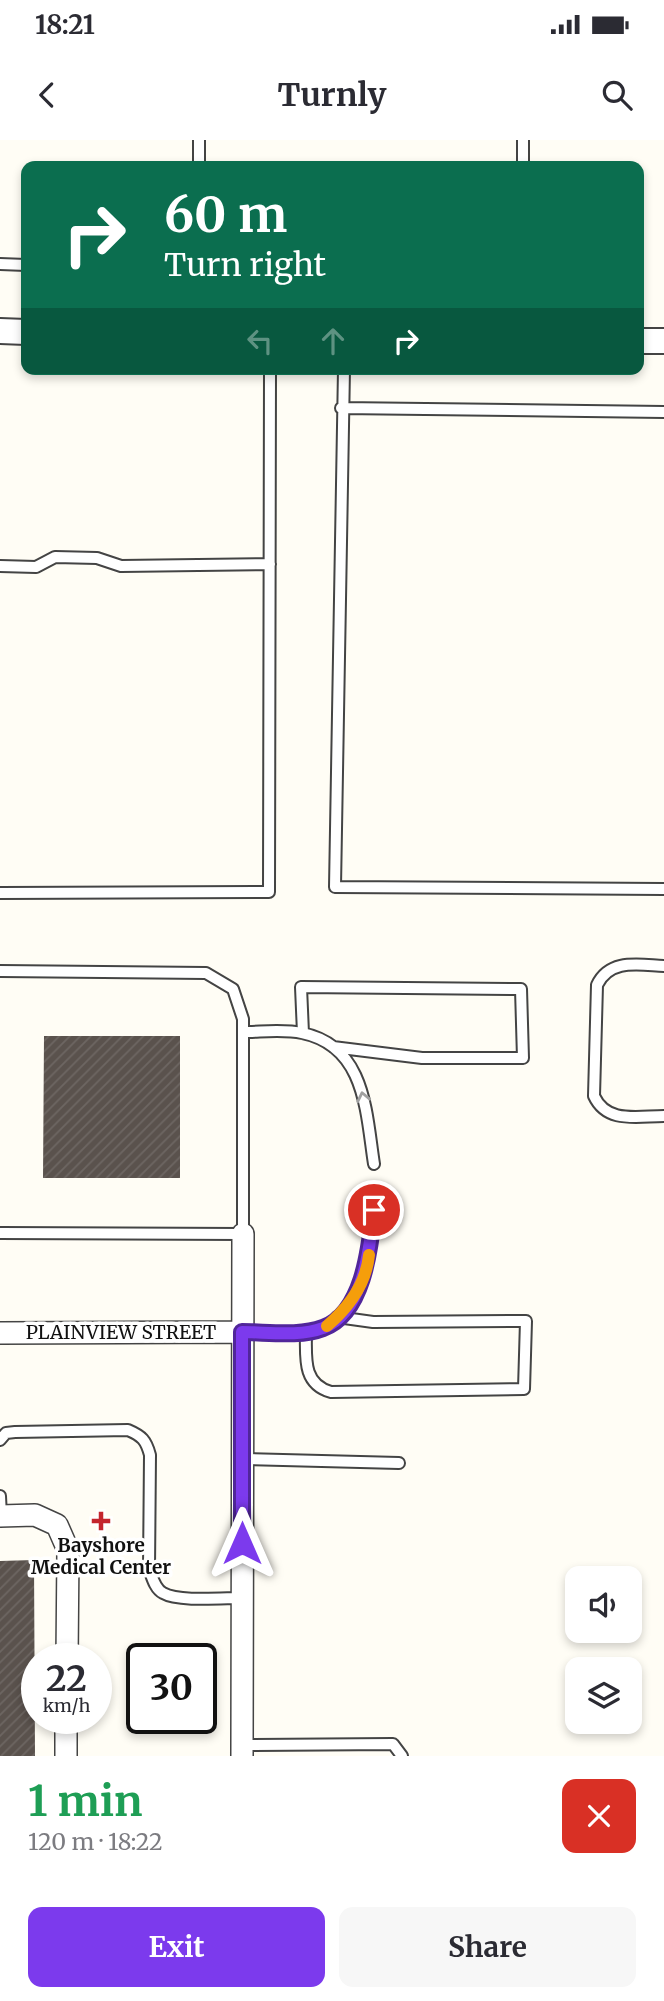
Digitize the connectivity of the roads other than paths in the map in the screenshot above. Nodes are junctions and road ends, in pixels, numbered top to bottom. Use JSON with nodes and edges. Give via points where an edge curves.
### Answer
{"nodes":[{"id":1,"x":199,"y":140,"type":"edge"},
{"id":2,"x":523,"y":140,"type":"edge"},
{"id":3,"x":198,"y":161,"type":"edge"},
{"id":4,"x":523,"y":161,"type":"edge"},
{"id":5,"x":0,"y":264,"type":"edge"},
{"id":6,"x":21,"y":265,"type":"edge"},
{"id":7,"x":0,"y":331,"type":"edge"},
{"id":8,"x":21,"y":332,"type":"edge"},
{"id":9,"x":644,"y":341,"type":"edge"},
{"id":10,"x":664,"y":341,"type":"edge"},
{"id":11,"x":270,"y":375,"type":"edge"},
{"id":12,"x":344,"y":375,"type":"edge"},
{"id":13,"x":341,"y":408,"type":"junction"},
{"id":14,"x":664,"y":412,"type":"edge"},
{"id":15,"x":270,"y":564,"type":"junction"},
{"id":16,"x":0,"y":566,"type":"edge"},
{"id":17,"x":664,"y":889,"type":"edge"},
{"id":18,"x":0,"y":893,"type":"edge"},
{"id":19,"x":664,"y":966,"type":"edge"},
{"id":20,"x":0,"y":971,"type":"edge"},
{"id":21,"x":243,"y":1032,"type":"junction"},
{"id":22,"x":303,"y":1033,"type":"junction"},
{"id":23,"x":333,"y":1047,"type":"junction"},
{"id":24,"x":664,"y":1116,"type":"edge"},
{"id":25,"x":374,"y":1164,"type":"dead end"},
{"id":26,"x":374,"y":1210,"type":"dead end"},
{"id":27,"x":0,"y":1233,"type":"edge"},
{"id":28,"x":243,"y":1234,"type":"junction"},
{"id":29,"x":337,"y":1317,"type":"junction"},
{"id":30,"x":306,"y":1331,"type":"junction"},
{"id":31,"x":242,"y":1332,"type":"junction"},
{"id":32,"x":0,"y":1333,"type":"edge"},
{"id":33,"x":0,"y":1440,"type":"edge"},
{"id":34,"x":243,"y":1459,"type":"junction"},
{"id":35,"x":399,"y":1463,"type":"dead end"},
{"id":36,"x":0,"y":1496,"type":"edge"},
{"id":37,"x":0,"y":1516,"type":"edge"},
{"id":38,"x":242,"y":1598,"type":"junction"},
{"id":39,"x":67,"y":1643,"type":"edge"},
{"id":40,"x":66,"y":1734,"type":"edge"},
{"id":41,"x":242,"y":1750,"type":"edge"},
{"id":42,"x":66,"y":1756,"type":"edge"},
{"id":43,"x":402,"y":1756,"type":"edge"}],
"edges":[{"from":1,"to":3,"type":"lane"},
{"from":2,"to":4,"type":"lane"},
{"from":5,"to":6,"type":"lane"},
{"from":7,"to":8,"type":"street"},
{"from":9,"to":10,"type":"street"},
{"from":11,"to":15,"type":"lane"},
{"from":12,"to":13,"type":"lane"},
{"from":13,"to":14,"type":"lane"},
{"from":13,"to":17,"type":"lane","via":[[335,887]]},
{"from":15,"to":16,"type":"lane","via":[[121,566],[97,558],[55,557],[36,567]]},
{"from":15,"to":18,"type":"lane","via":[[269,892]]},
{"from":19,"to":24,"type":"lane","via":[[620,965],[601,976],[594,1096],[611,1115]]},
{"from":20,"to":21,"type":"lane","via":[[206,973],[233,989]]},
{"from":21,"to":22,"type":"lane"},
{"from":21,"to":28,"type":"lane"},
{"from":22,"to":23,"type":"lane"},
{"from":22,"to":23,"type":"lane","via":[[301,987],[521,989],[523,1058],[422,1058]]},
{"from":25,"to":23,"type":"lane","one_way":true,"via":[[362,1089],[352,1065]]},
{"from":26,"to":29,"type":"lane","via":[[368,1265],[349,1307]]},
{"from":27,"to":28,"type":"lane"},
{"from":28,"to":31,"type":"street"},
{"from":29,"to":30,"type":"lane","via":[[325,1328]]},
{"from":29,"to":30,"type":"lane","via":[[373,1322],[526,1321],[524,1389],[331,1392],[317,1388],[310,1377]]},
{"from":30,"to":31,"type":"lane"},
{"from":31,"to":32,"type":"street","name":"PLAINVIEW STREET"},
{"from":31,"to":34,"type":"street"},
{"from":33,"to":38,"type":"lane","via":[[15,1432],[128,1430],[139,1435],[150,1455],[149,1569],[155,1584],[161,1593],[173,1597]]},
{"from":34,"to":35,"type":"lane"},
{"from":34,"to":38,"type":"street"},
{"from":36,"to":37,"type":"lane"},
{"from":37,"to":39,"type":"street","via":[[35,1515],[57,1525],[68,1550]]},
{"from":38,"to":41,"type":"street"},
{"from":40,"to":42,"type":"street"},
{"from":41,"to":43,"type":"lane","via":[[393,1744]]}]}
